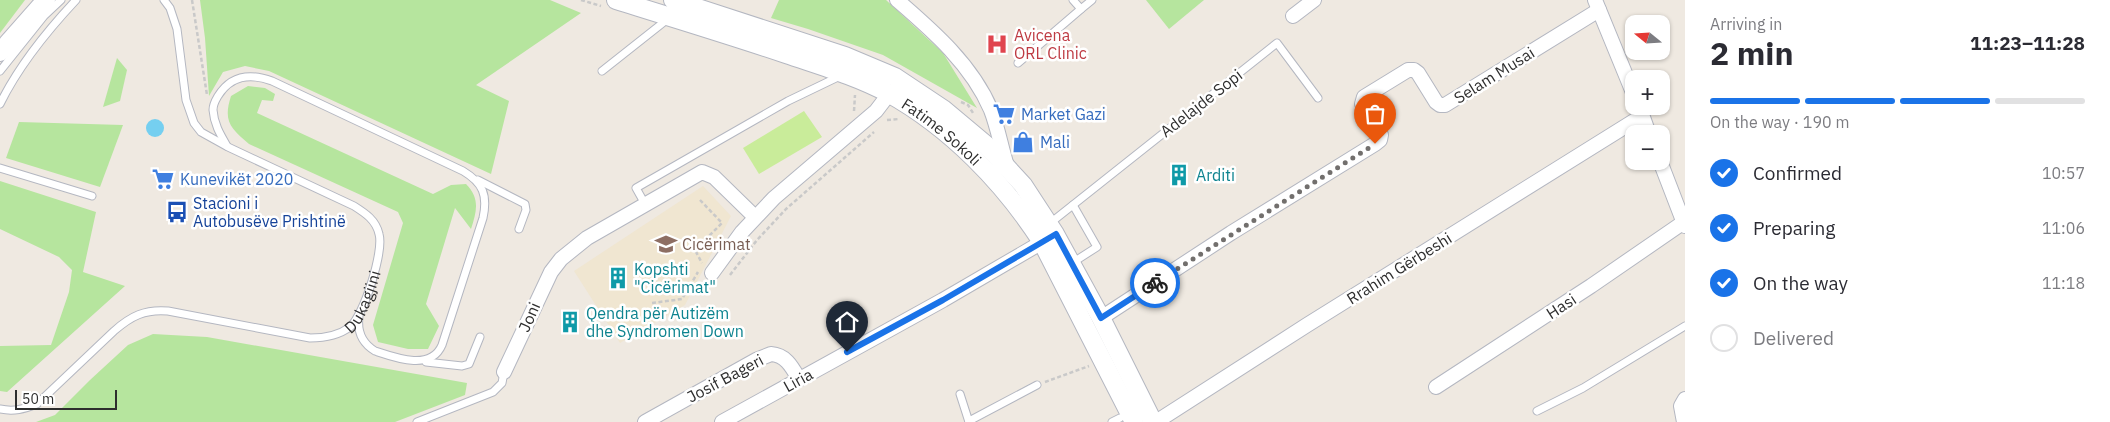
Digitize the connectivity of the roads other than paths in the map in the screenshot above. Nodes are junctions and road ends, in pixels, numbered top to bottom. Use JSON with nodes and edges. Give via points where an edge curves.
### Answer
{"nodes":[{"id":1,"x":46,"y":0,"type":"edge"},
{"id":2,"x":61,"y":0,"type":"edge"},
{"id":3,"x":76,"y":0,"type":"edge"},
{"id":4,"x":164,"y":0,"type":"edge"},
{"id":5,"x":616,"y":0,"type":"edge"},
{"id":6,"x":673,"y":0,"type":"edge"},
{"id":7,"x":897,"y":0,"type":"edge"},
{"id":8,"x":1073,"y":0,"type":"edge"},
{"id":9,"x":1092,"y":0,"type":"edge"},
{"id":10,"x":1314,"y":0,"type":"edge"},
{"id":11,"x":1597,"y":5,"type":"edge"},
{"id":12,"x":1081,"y":9,"type":"junction"},
{"id":13,"x":1293,"y":16,"type":"dead end"},
{"id":14,"x":670,"y":17,"type":"junction"},
{"id":15,"x":0,"y":52,"type":"edge"},
{"id":16,"x":1018,"y":63,"type":"dead end"},
{"id":17,"x":0,"y":71,"type":"edge"},
{"id":18,"x":602,"y":71,"type":"dead end"},
{"id":19,"x":1625,"y":73,"type":"edge"},
{"id":20,"x":845,"y":74,"type":"junction"},
{"id":21,"x":889,"y":94,"type":"junction"},
{"id":22,"x":1318,"y":98,"type":"dead end"},
{"id":23,"x":930,"y":100,"type":"junction"},
{"id":24,"x":0,"y":104,"type":"edge"},
{"id":25,"x":1634,"y":115,"type":"edge"},
{"id":26,"x":912,"y":117,"type":"junction"},
{"id":27,"x":228,"y":147,"type":"junction"},
{"id":28,"x":1006,"y":166,"type":"junction"},
{"id":29,"x":0,"y":168,"type":"edge"},
{"id":30,"x":1663,"y":170,"type":"edge"},
{"id":31,"x":473,"y":177,"type":"junction"},
{"id":32,"x":92,"y":196,"type":"dead end"},
{"id":33,"x":645,"y":204,"type":"junction"},
{"id":34,"x":1073,"y":205,"type":"junction"},
{"id":35,"x":755,"y":217,"type":"junction"},
{"id":36,"x":1684,"y":224,"type":"edge"},
{"id":37,"x":518,"y":229,"type":"dead end"},
{"id":38,"x":1049,"y":234,"type":"junction"},
{"id":39,"x":1072,"y":263,"type":"junction"},
{"id":40,"x":712,"y":273,"type":"dead end"},
{"id":41,"x":359,"y":317,"type":"junction"},
{"id":42,"x":1101,"y":318,"type":"junction"},
{"id":43,"x":1685,"y":326,"type":"edge"},
{"id":44,"x":480,"y":337,"type":"dead end"},
{"id":45,"x":423,"y":361,"type":"junction"},
{"id":46,"x":504,"y":372,"type":"joint"},
{"id":47,"x":799,"y":379,"type":"junction"},
{"id":48,"x":1037,"y":385,"type":"road end"},
{"id":49,"x":1436,"y":387,"type":"dead end"},
{"id":50,"x":960,"y":394,"type":"dead end"},
{"id":51,"x":1685,"y":399,"type":"edge"},
{"id":52,"x":0,"y":409,"type":"edge"},
{"id":53,"x":1537,"y":411,"type":"dead end"},
{"id":54,"x":1127,"y":420,"type":"edge"},
{"id":55,"x":1683,"y":420,"type":"edge"},
{"id":56,"x":969,"y":421,"type":"edge"},
{"id":57,"x":417,"y":422,"type":"edge"},
{"id":58,"x":645,"y":422,"type":"edge"},
{"id":59,"x":722,"y":422,"type":"edge"},
{"id":60,"x":1112,"y":422,"type":"edge"},
{"id":61,"x":1154,"y":422,"type":"edge"}],
"edges":[{"from":1,"to":15,"type":"street"},
{"from":2,"to":17,"type":"lane"},
{"from":3,"to":24,"type":"lane","via":[[36,45]]},
{"from":4,"to":27,"type":"lane","name":"Dukagjini","via":[[177,29],[186,100],[194,123],[201,132]]},
{"from":5,"to":14,"type":"street","name":"Fatime Sokoli"},
{"from":6,"to":23,"type":"street","name":"Fatime Sokoli","via":[[871,66]]},
{"from":7,"to":28,"type":"street","via":[[946,43],[983,95],[996,126]]},
{"from":8,"to":12,"type":"lane"},
{"from":9,"to":12,"type":"lane"},
{"from":10,"to":13,"type":"street"},
{"from":11,"to":19,"type":"street"},
{"from":11,"to":42,"type":"street","name":"Selam Musai","via":[[1445,105],[1436,102],[1414,70],[1408,70],[1364,97],[1362,104],[1381,135],[1380,140]]},
{"from":12,"to":16,"type":"lane"},
{"from":14,"to":18,"type":"lane"},
{"from":14,"to":20,"type":"street","name":"Fatime Sokoli"},
{"from":20,"to":21,"type":"street","name":"Fatime Sokoli"},
{"from":20,"to":33,"type":"lane","via":[[788,100],[636,188]]},
{"from":21,"to":26,"type":"street","name":"Fatime Sokoli"},
{"from":21,"to":35,"type":"street","via":[[876,111]]},
{"from":22,"to":34,"type":"lane","name":"Adelajde Sopi","via":[[1277,43]]},
{"from":23,"to":26,"type":"street"},
{"from":23,"to":28,"type":"street","name":"Fatime Sokoli","via":[[986,145]]},
{"from":25,"to":61,"type":"street","name":"Rrahim Gërbeshi"},
{"from":26,"to":38,"type":"street","name":"Fatime Sokoli","via":[[954,141],[994,178],[1024,215]]},
{"from":27,"to":31,"type":"lane","via":[[215,123],[213,104],[236,78],[262,78]]},
{"from":27,"to":41,"type":"lane","name":"Dukagjini","via":[[354,206],[372,219],[380,235],[381,246]]},
{"from":28,"to":38,"type":"street","name":"Fatime Sokoli","via":[[1023,185]]},
{"from":29,"to":32,"type":"lane"},
{"from":30,"to":36,"type":"street"},
{"from":31,"to":37,"type":"lane","via":[[525,204],[526,210]]},
{"from":31,"to":45,"type":"lane","via":[[485,195],[483,218],[440,351]]},
{"from":33,"to":35,"type":"street","name":"Joni","via":[[702,172],[714,177]]},
{"from":33,"to":46,"type":"street","name":"Joni","via":[[587,238],[561,259],[543,286]]},
{"from":34,"to":38,"type":"lane","name":"Adelajde Sopi"},
{"from":34,"to":39,"type":"lane","via":[[1097,247]]},
{"from":35,"to":40,"type":"street"},
{"from":36,"to":49,"type":"street","name":"Hasi"},
{"from":38,"to":39,"type":"street","name":"Fatime Sokoli"},
{"from":38,"to":47,"type":"street","name":"Liria","via":[[943,300]]},
{"from":38,"to":54,"type":"street","name":"Fatime Sokoli"},
{"from":39,"to":42,"type":"street","name":"Fatime Sokoli"},
{"from":41,"to":45,"type":"lane","via":[[360,334],[368,347],[385,354]]},
{"from":41,"to":52,"type":"lane","name":"Dukagjini","via":[[343,331],[323,338],[310,338],[168,311],[139,313],[120,326],[37,404],[24,409]]},
{"from":42,"to":61,"type":"street","name":"Fatime Sokoli"},
{"from":43,"to":53,"type":"lane","via":[[1584,388]]},
{"from":44,"to":45,"type":"lane","via":[[469,364]]},
{"from":46,"to":57,"type":"lane","name":"Joni","via":[[502,382],[493,392]]},
{"from":47,"to":58,"type":"street","name":"Josif Bageri","via":[[790,363],[777,354],[771,354]]},
{"from":47,"to":59,"type":"street","name":"Liria"},
{"from":48,"to":56,"type":"lane"},
{"from":50,"to":56,"type":"lane"},
{"from":51,"to":55,"type":"street","via":[[1681,406]]},
{"from":54,"to":60,"type":"lane"}]}
